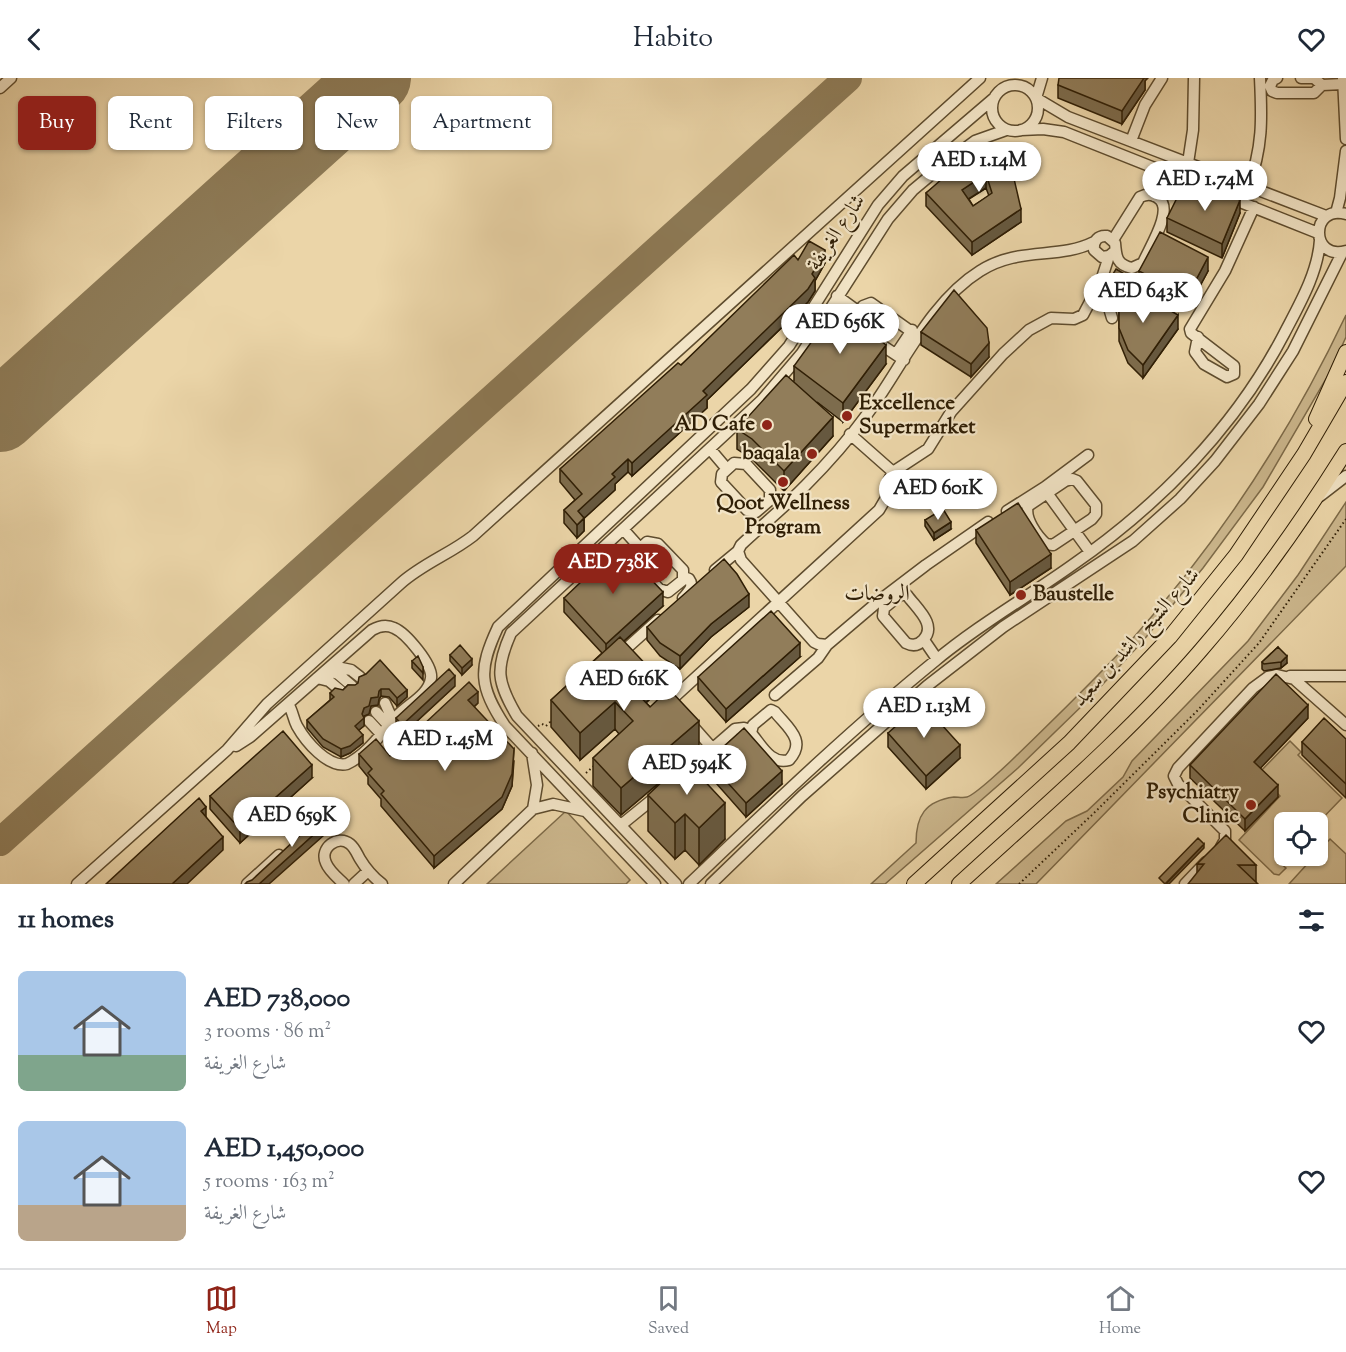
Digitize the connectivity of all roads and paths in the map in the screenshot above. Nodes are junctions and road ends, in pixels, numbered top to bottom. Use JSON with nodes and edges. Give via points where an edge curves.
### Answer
{"nodes":[{"id":1,"x":11,"y":78,"type":"edge"},
{"id":2,"x":980,"y":78,"type":"edge"},
{"id":3,"x":1042,"y":78,"type":"edge"},
{"id":4,"x":1162,"y":78,"type":"edge"},
{"id":5,"x":1194,"y":78,"type":"edge"},
{"id":6,"x":1260,"y":78,"type":"edge"},
{"id":7,"x":1277,"y":78,"type":"edge"},
{"id":8,"x":1301,"y":78,"type":"edge"},
{"id":9,"x":1013,"y":81,"type":"edge"},
{"id":10,"x":1343,"y":81,"type":"edge"},
{"id":11,"x":1322,"y":84,"type":"junction"},
{"id":12,"x":0,"y":88,"type":"edge"},
{"id":13,"x":1036,"y":98,"type":"junction"},
{"id":14,"x":993,"y":99,"type":"junction"},
{"id":15,"x":1006,"y":130,"type":"junction"},
{"id":16,"x":1021,"y":130,"type":"junction"},
{"id":17,"x":1346,"y":139,"type":"edge"},
{"id":18,"x":1131,"y":141,"type":"junction"},
{"id":19,"x":1346,"y":151,"type":"edge"},
{"id":20,"x":1188,"y":163,"type":"junction"},
{"id":21,"x":1164,"y":171,"type":"junction"},
{"id":22,"x":1248,"y":187,"type":"junction"},
{"id":23,"x":1154,"y":196,"type":"junction"},
{"id":24,"x":1254,"y":207,"type":"junction"},
{"id":25,"x":1336,"y":214,"type":"edge"},
{"id":26,"x":1319,"y":237,"type":"junction"},
{"id":27,"x":1094,"y":242,"type":"junction"},
{"id":28,"x":1112,"y":249,"type":"junction"},
{"id":29,"x":1344,"y":252,"type":"edge"},
{"id":30,"x":1101,"y":281,"type":"junction"},
{"id":31,"x":837,"y":297,"type":"junction"},
{"id":32,"x":859,"y":312,"type":"junction"},
{"id":33,"x":1112,"y":318,"type":"dead end"},
{"id":34,"x":916,"y":333,"type":"junction"},
{"id":35,"x":1198,"y":337,"type":"junction"},
{"id":36,"x":1214,"y":350,"type":"junction"},
{"id":37,"x":1346,"y":352,"type":"edge"},
{"id":38,"x":900,"y":357,"type":"junction"},
{"id":39,"x":1204,"y":364,"type":"junction"},
{"id":40,"x":1234,"y":374,"type":"junction"},
{"id":41,"x":1346,"y":382,"type":"edge"},
{"id":42,"x":1252,"y":388,"type":"junction"},
{"id":43,"x":850,"y":434,"type":"junction"},
{"id":44,"x":710,"y":449,"type":"junction"},
{"id":45,"x":1346,"y":451,"type":"edge"},
{"id":46,"x":1304,"y":454,"type":"junction"},
{"id":47,"x":1088,"y":455,"type":"dead end"},
{"id":48,"x":727,"y":469,"type":"junction"},
{"id":49,"x":892,"y":472,"type":"junction"},
{"id":50,"x":1346,"y":476,"type":"edge"},
{"id":51,"x":1047,"y":493,"type":"junction"},
{"id":52,"x":772,"y":497,"type":"junction"},
{"id":53,"x":1315,"y":500,"type":"junction"},
{"id":54,"x":782,"y":507,"type":"junction"},
{"id":55,"x":1346,"y":519,"type":"edge"},
{"id":56,"x":623,"y":529,"type":"junction"},
{"id":57,"x":1075,"y":531,"type":"junction"},
{"id":58,"x":640,"y":548,"type":"junction"},
{"id":59,"x":738,"y":551,"type":"junction"},
{"id":60,"x":1090,"y":552,"type":"junction"},
{"id":61,"x":708,"y":576,"type":"edge"},
{"id":62,"x":684,"y":577,"type":"junction"},
{"id":63,"x":900,"y":591,"type":"junction"},
{"id":64,"x":778,"y":601,"type":"junction"},
{"id":65,"x":924,"y":640,"type":"junction"},
{"id":66,"x":826,"y":645,"type":"junction"},
{"id":67,"x":625,"y":650,"type":"junction"},
{"id":68,"x":937,"y":659,"type":"junction"},
{"id":69,"x":608,"y":666,"type":"edge"},
{"id":70,"x":325,"y":671,"type":"junction"},
{"id":71,"x":1287,"y":676,"type":"junction"},
{"id":72,"x":1346,"y":676,"type":"edge"},
{"id":73,"x":360,"y":677,"type":"edge"},
{"id":74,"x":347,"y":688,"type":"edge"},
{"id":75,"x":775,"y":695,"type":"dead end"},
{"id":76,"x":385,"y":703,"type":"dead end"},
{"id":77,"x":288,"y":704,"type":"junction"},
{"id":78,"x":678,"y":709,"type":"junction"},
{"id":79,"x":376,"y":712,"type":"dead end"},
{"id":80,"x":369,"y":721,"type":"dead end"},
{"id":81,"x":1346,"y":725,"type":"edge"},
{"id":82,"x":388,"y":727,"type":"junction"},
{"id":83,"x":751,"y":730,"type":"junction"},
{"id":84,"x":713,"y":749,"type":"junction"},
{"id":85,"x":227,"y":750,"type":"junction"},
{"id":86,"x":532,"y":753,"type":"junction"},
{"id":87,"x":792,"y":756,"type":"junction"},
{"id":88,"x":601,"y":759,"type":"edge"},
{"id":89,"x":581,"y":768,"type":"dead end"},
{"id":90,"x":806,"y":774,"type":"junction"},
{"id":91,"x":533,"y":809,"type":"junction"},
{"id":92,"x":587,"y":812,"type":"junction"},
{"id":93,"x":621,"y":825,"type":"junction"},
{"id":94,"x":285,"y":850,"type":"edge"},
{"id":95,"x":368,"y":871,"type":"junction"},
{"id":96,"x":914,"y":882,"type":"edge"},
{"id":97,"x":77,"y":884,"type":"edge"},
{"id":98,"x":247,"y":884,"type":"edge"},
{"id":99,"x":344,"y":884,"type":"edge"},
{"id":100,"x":354,"y":884,"type":"edge"},
{"id":101,"x":382,"y":884,"type":"edge"},
{"id":102,"x":454,"y":884,"type":"edge"},
{"id":103,"x":655,"y":884,"type":"edge"},
{"id":104,"x":676,"y":884,"type":"edge"},
{"id":105,"x":683,"y":884,"type":"edge"},
{"id":106,"x":689,"y":884,"type":"edge"},
{"id":107,"x":711,"y":884,"type":"edge"},
{"id":108,"x":959,"y":884,"type":"edge"},
{"id":109,"x":1018,"y":884,"type":"edge"},
{"id":110,"x":1185,"y":884,"type":"edge"}],
"edges":[{"from":1,"to":12,"type":"street"},
{"from":2,"to":85,"type":"street","via":[[473,536],[408,577],[267,704]]},
{"from":3,"to":13,"type":"street"},
{"from":4,"to":18,"type":"street","via":[[1145,105]]},
{"from":5,"to":20,"type":"street"},
{"from":6,"to":22,"type":"street","via":[[1262,128],[1257,163]]},
{"from":7,"to":11,"type":"street","via":[[1270,86],[1277,93],[1314,93]]},
{"from":8,"to":11,"type":"street","via":[[1314,78]]},
{"from":9,"to":13,"type":"street","via":[[1028,88]]},
{"from":9,"to":14,"type":"street"},
{"from":10,"to":11,"type":"street"},
{"from":10,"to":17,"type":"street"},
{"from":13,"to":16,"type":"street","via":[[1034,121]]},
{"from":13,"to":18,"type":"street","via":[[1068,117]]},
{"from":14,"to":15,"type":"street","via":[[992,113]]},
{"from":14,"to":86,"type":"street","name":"شارع الغريفة","via":[[903,176],[878,205],[789,345],[751,389],[498,627],[486,652],[484,669],[490,703],[505,726]]},
{"from":15,"to":16,"type":"street"},
{"from":15,"to":31,"type":"street","name":"شارع الغريفة","via":[[975,141],[913,190],[888,219]]},
{"from":16,"to":21,"type":"street","via":[[1064,132]]},
{"from":18,"to":20,"type":"street"},
{"from":19,"to":25,"type":"street"},
{"from":20,"to":22,"type":"street"},
{"from":21,"to":23,"type":"street"},
{"from":21,"to":24,"type":"street"},
{"from":22,"to":25,"type":"street"},
{"from":23,"to":28,"type":"street","via":[[1140,197]]},
{"from":23,"to":28,"type":"street","via":[[1165,211],[1143,263],[1128,267],[1117,260]]},
{"from":24,"to":26,"type":"street"},
{"from":24,"to":35,"type":"street","via":[[1225,271],[1191,328],[1190,332]]},
{"from":25,"to":26,"type":"street","via":[[1322,221]]},
{"from":26,"to":29,"type":"street","via":[[1328,250]]},
{"from":26,"to":42,"type":"street","via":[[1319,255],[1304,297]]},
{"from":27,"to":28,"type":"street","via":[[1103,235]]},
{"from":27,"to":28,"type":"street","via":[[1095,253],[1102,257]]},
{"from":27,"to":34,"type":"street","via":[[1073,250],[1022,255],[986,267],[950,296]]},
{"from":28,"to":30,"type":"street"},
{"from":29,"to":107,"type":"street","via":[[1293,351],[1259,404],[1180,499],[1133,541],[1003,627],[927,686],[802,796]]},
{"from":30,"to":33,"type":"street"},
{"from":30,"to":49,"type":"street","via":[[1080,317],[1051,318],[1029,330],[958,404],[928,449]]},
{"from":31,"to":32,"type":"street"},
{"from":31,"to":44,"type":"street","name":"شارع الغريفة","via":[[802,353],[762,400]]},
{"from":32,"to":34,"type":"street","via":[[865,304],[874,304]]},
{"from":32,"to":38,"type":"street","via":[[854,319],[858,328]]},
{"from":34,"to":38,"type":"street"},
{"from":35,"to":36,"type":"street"},
{"from":35,"to":39,"type":"street","via":[[1195,352]]},
{"from":36,"to":39,"type":"street"},
{"from":36,"to":40,"type":"street","via":[[1234,366]]},
{"from":37,"to":46,"type":"main road"},
{"from":38,"to":43,"type":"street","via":[[867,415]]},
{"from":39,"to":40,"type":"street","via":[[1227,377]]},
{"from":40,"to":42,"type":"street"},
{"from":41,"to":46,"type":"main road","name":"شارع الشيخ راشد بن سعيد"},
{"from":42,"to":60,"type":"street","via":[[1164,492]]},
{"from":43,"to":49,"type":"street"},
{"from":43,"to":54,"type":"street","via":[[805,487]]},
{"from":44,"to":48,"type":"street"},
{"from":44,"to":56,"type":"street","name":"شارع الغريفة"},
{"from":45,"to":53,"type":"main road"},
{"from":46,"to":96,"type":"main road","name":"شارع الشيخ راشد بن سعيد","via":[[1236,555],[1170,637],[1069,743]]},
{"from":47,"to":63,"type":"street","via":[[973,532]]},
{"from":48,"to":52,"type":"street","via":[[734,463],[746,464]]},
{"from":48,"to":52,"type":"street","via":[[721,476],[722,482],[750,512],[762,509]]},
{"from":49,"to":64,"type":"street","via":[[879,510]]},
{"from":50,"to":53,"type":"street"},
{"from":51,"to":57,"type":"street"},
{"from":51,"to":57,"type":"street","via":[[1026,509],[1042,542],[1053,545]]},
{"from":51,"to":57,"type":"street","via":[[1072,479],[1096,505],[1095,517]]},
{"from":52,"to":54,"type":"street"},
{"from":53,"to":108,"type":"main road","via":[[1259,578],[1147,709]]},
{"from":54,"to":59,"type":"street"},
{"from":55,"to":109,"type":"path","via":[[1251,651],[1197,711]]},
{"from":56,"to":58,"type":"street"},
{"from":56,"to":93,"type":"street","name":"شارع الغريفة","via":[[511,633],[501,654],[499,674],[504,694],[517,716]]},
{"from":57,"to":60,"type":"street"},
{"from":58,"to":62,"type":"street","via":[[647,542],[658,544],[683,570]]},
{"from":58,"to":62,"type":"street","via":[[634,554],[634,562],[662,591],[675,588]]},
{"from":59,"to":61,"type":"street"},
{"from":59,"to":64,"type":"street","via":[[741,560]]},
{"from":60,"to":68,"type":"street"},
{"from":62,"to":67,"type":"street","via":[[691,582],[691,589]]},
{"from":63,"to":65,"type":"street","via":[[928,623]]},
{"from":63,"to":65,"type":"street","via":[[884,608],[883,616],[906,643],[916,645]]},
{"from":63,"to":66,"type":"street"},
{"from":64,"to":66,"type":"street","via":[[814,642]]},
{"from":64,"to":78,"type":"street"},
{"from":65,"to":68,"type":"street"},
{"from":66,"to":75,"type":"street","via":[[818,658]]},
{"from":67,"to":69,"type":"street"},
{"from":67,"to":78,"type":"street"},
{"from":68,"to":90,"type":"street"},
{"from":70,"to":73,"type":"street","via":[[351,670]]},
{"from":70,"to":74,"type":"street","via":[[329,681]]},
{"from":70,"to":77,"type":"street"},
{"from":70,"to":82,"type":"street","via":[[376,628],[387,626],[400,631],[427,662],[432,677],[425,691]]},
{"from":71,"to":72,"type":"street"},
{"from":71,"to":81,"type":"street"},
{"from":71,"to":110,"type":"street","via":[[1277,675],[1260,682],[1175,772],[1178,783],[1222,826],[1226,835],[1221,846]]},
{"from":76,"to":82,"type":"street"},
{"from":77,"to":82,"type":"street","via":[[299,729],[331,763],[352,762]]},
{"from":77,"to":85,"type":"street","via":[[250,737]]},
{"from":78,"to":84,"type":"street"},
{"from":79,"to":82,"type":"street"},
{"from":80,"to":82,"type":"street"},
{"from":83,"to":84,"type":"street","via":[[735,729]]},
{"from":83,"to":87,"type":"street","via":[[774,760],[784,761]]},
{"from":83,"to":87,"type":"street","via":[[769,711],[775,712],[797,740],[798,747]]},
{"from":84,"to":93,"type":"street"},
{"from":85,"to":97,"type":"street"},
{"from":86,"to":91,"type":"street","via":[[537,784]]},
{"from":86,"to":92,"type":"street","name":"شارع الغريفة"},
{"from":87,"to":90,"type":"street"},
{"from":88,"to":89,"type":"path","via":[[586,773]]},
{"from":90,"to":106,"type":"street"},
{"from":91,"to":92,"type":"street","via":[[553,804]]},
{"from":91,"to":102,"type":"street"},
{"from":92,"to":103,"type":"street","name":"شارع الغريفة"},
{"from":93,"to":104,"type":"street","name":"شارع الغريفة"},
{"from":94,"to":98,"type":"street"},
{"from":95,"to":99,"type":"street","via":[[350,844],[334,842],[326,849],[324,859]]},
{"from":95,"to":100,"type":"street"},
{"from":95,"to":101,"type":"street"},
{"from":104,"to":105,"type":"street"}]}
